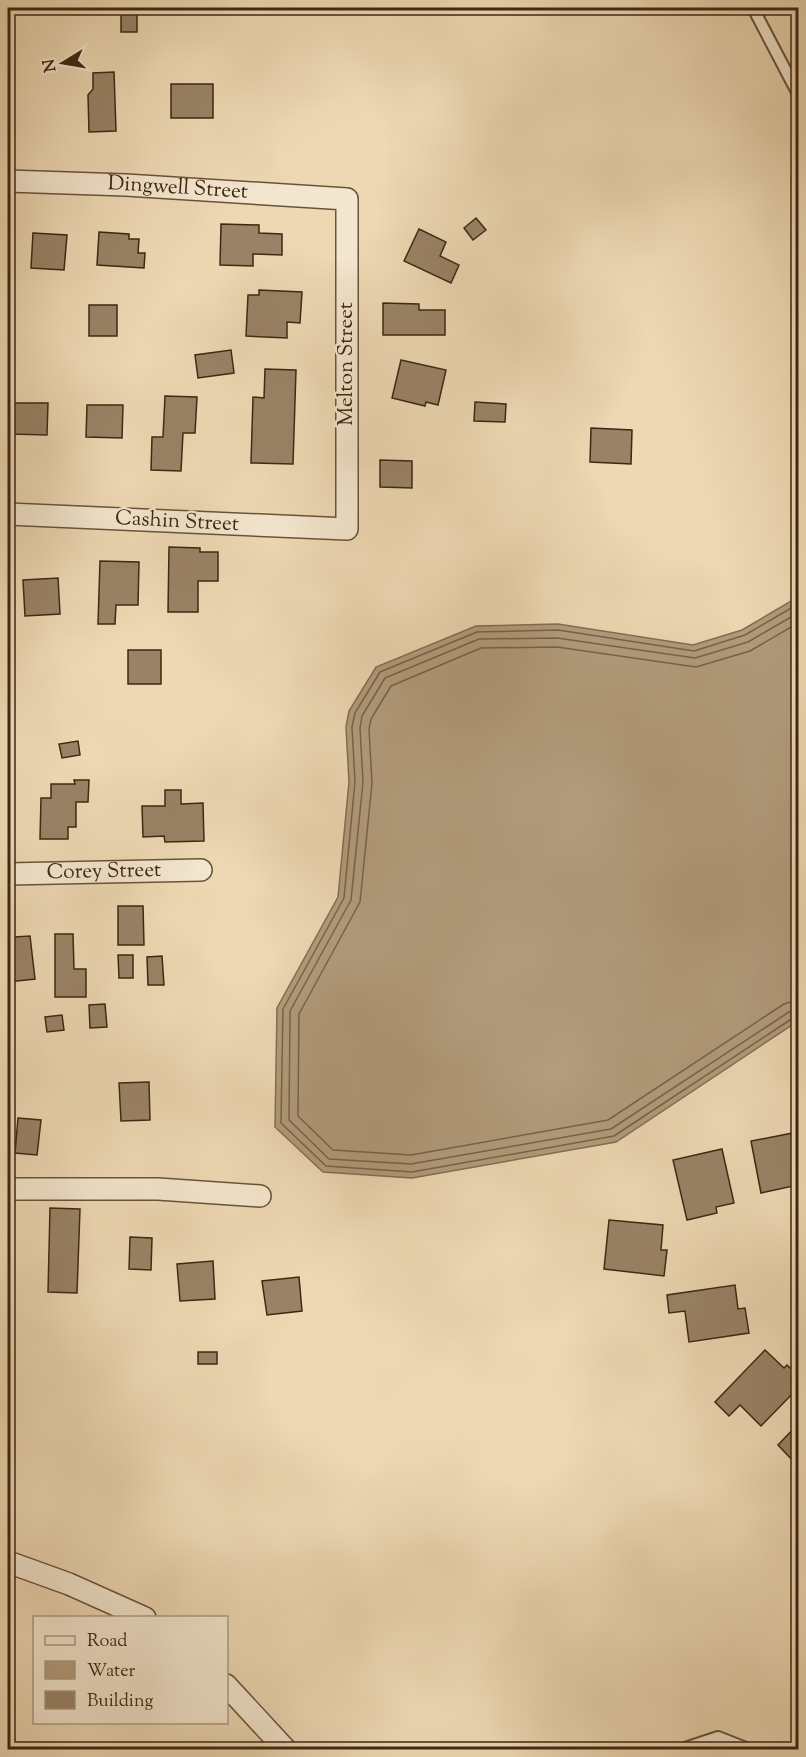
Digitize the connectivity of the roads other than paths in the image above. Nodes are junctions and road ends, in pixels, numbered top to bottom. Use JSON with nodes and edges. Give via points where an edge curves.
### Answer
{"nodes":[{"id":1,"x":753,"y":8,"type":"edge"},
{"id":2,"x":798,"y":94,"type":"edge"},
{"id":3,"x":8,"y":181,"type":"edge"},
{"id":4,"x":347,"y":199,"type":"joint"},
{"id":5,"x":8,"y":514,"type":"edge"},
{"id":6,"x":347,"y":530,"type":"joint"},
{"id":7,"x":201,"y":870,"type":"dead end"},
{"id":8,"x":8,"y":874,"type":"edge"},
{"id":9,"x":8,"y":1189,"type":"edge"},
{"id":10,"x":260,"y":1196,"type":"dead end"},
{"id":11,"x":8,"y":1562,"type":"edge"},
{"id":12,"x":143,"y":1616,"type":"edge"},
{"id":13,"x":228,"y":1687,"type":"edge"},
{"id":14,"x":746,"y":1748,"type":"edge"},
{"id":15,"x":286,"y":1749,"type":"edge"},
{"id":16,"x":679,"y":1749,"type":"edge"}],
"edges":[{"from":1,"to":2,"type":"lane"},
{"from":3,"to":4,"type":"street","name":"Dingwell Street"},
{"from":4,"to":6,"type":"street","name":"Melton Street"},
{"from":5,"to":6,"type":"street","name":"Cashin Street"},
{"from":7,"to":8,"type":"street","name":"Corey Street"},
{"from":9,"to":10,"type":"street","via":[[158,1189]]},
{"from":11,"to":12,"type":"street"},
{"from":13,"to":15,"type":"street"},
{"from":14,"to":16,"type":"lane","via":[[718,1737]]}]}
